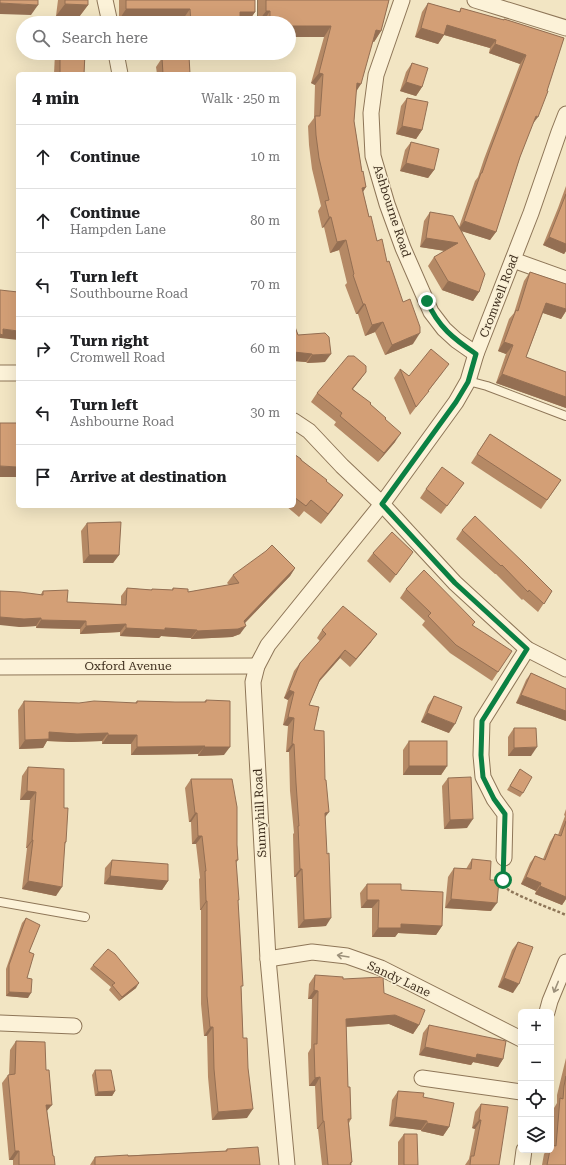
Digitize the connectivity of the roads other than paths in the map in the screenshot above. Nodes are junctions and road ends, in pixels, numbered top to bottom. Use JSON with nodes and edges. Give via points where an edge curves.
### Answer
{"nodes":[{"id":1,"x":105,"y":0,"type":"edge"},
{"id":2,"x":253,"y":0,"type":"edge"},
{"id":3,"x":402,"y":0,"type":"edge"},
{"id":4,"x":475,"y":0,"type":"edge"},
{"id":5,"x":108,"y":16,"type":"edge"},
{"id":6,"x":253,"y":16,"type":"edge"},
{"id":7,"x":566,"y":28,"type":"edge"},
{"id":8,"x":117,"y":60,"type":"edge"},
{"id":9,"x":120,"y":72,"type":"edge"},
{"id":10,"x":566,"y":114,"type":"edge"},
{"id":11,"x":513,"y":260,"type":"junction"},
{"id":12,"x":566,"y":278,"type":"edge"},
{"id":13,"x":476,"y":354,"type":"junction"},
{"id":14,"x":0,"y":373,"type":"edge"},
{"id":15,"x":16,"y":373,"type":"edge"},
{"id":16,"x":468,"y":382,"type":"junction"},
{"id":17,"x":566,"y":416,"type":"edge"},
{"id":18,"x":296,"y":421,"type":"edge"},
{"id":19,"x":382,"y":504,"type":"junction"},
{"id":20,"x":527,"y":649,"type":"junction"},
{"id":21,"x":257,"y":666,"type":"junction"},
{"id":22,"x":0,"y":667,"type":"edge"},
{"id":23,"x":566,"y":669,"type":"edge"},
{"id":24,"x":504,"y":858,"type":"road end"},
{"id":25,"x":0,"y":902,"type":"edge"},
{"id":26,"x":85,"y":917,"type":"dead end"},
{"id":27,"x":268,"y":959,"type":"junction"},
{"id":28,"x":566,"y":962,"type":"edge"},
{"id":29,"x":548,"y":1009,"type":"edge"},
{"id":30,"x":0,"y":1023,"type":"edge"},
{"id":31,"x":74,"y":1026,"type":"dead end"},
{"id":32,"x":518,"y":1038,"type":"edge"},
{"id":33,"x":422,"y":1078,"type":"dead end"},
{"id":34,"x":518,"y":1092,"type":"edge"},
{"id":35,"x":524,"y":1153,"type":"edge"},
{"id":36,"x":287,"y":1165,"type":"edge"},
{"id":37,"x":522,"y":1165,"type":"edge"}],
"edges":[{"from":1,"to":5,"type":"street"},
{"from":2,"to":6,"type":"lane"},
{"from":3,"to":13,"type":"street","name":"Ashbourne Road","via":[[376,75],[371,113],[374,156],[402,248],[431,312],[444,329]]},
{"from":4,"to":7,"type":"street"},
{"from":8,"to":9,"type":"street"},
{"from":10,"to":11,"type":"street","name":"Cromwell Road"},
{"from":11,"to":12,"type":"street"},
{"from":11,"to":13,"type":"street","name":"Cromwell Road"},
{"from":13,"to":16,"type":"street","name":"Cromwell Road"},
{"from":14,"to":15,"type":"street"},
{"from":16,"to":17,"type":"lane","via":[[487,386]]},
{"from":16,"to":19,"type":"street","name":"Cromwell Road"},
{"from":18,"to":19,"type":"street","via":[[309,431]]},
{"from":19,"to":20,"type":"street","via":[[455,583]]},
{"from":19,"to":21,"type":"street","name":"Sunnyhill Road","via":[[268,645]]},
{"from":20,"to":23,"type":"street"},
{"from":20,"to":24,"type":"street","via":[[482,721],[483,777],[505,814]]},
{"from":21,"to":22,"type":"street","name":"Oxford Avenue"},
{"from":21,"to":27,"type":"street","name":"Sunnyhill Road","via":[[253,682]]},
{"from":25,"to":26,"type":"lane"},
{"from":32,"to":27,"type":"street","name":"Sandy Lane","one_way":true,"via":[[381,968],[347,956],[312,952]]},
{"from":27,"to":36,"type":"street","name":"Sunnyhill Road"},
{"from":28,"to":29,"type":"street","one_way":true},
{"from":30,"to":31,"type":"street"},
{"from":33,"to":34,"type":"street"},
{"from":35,"to":37,"type":"street"}]}
